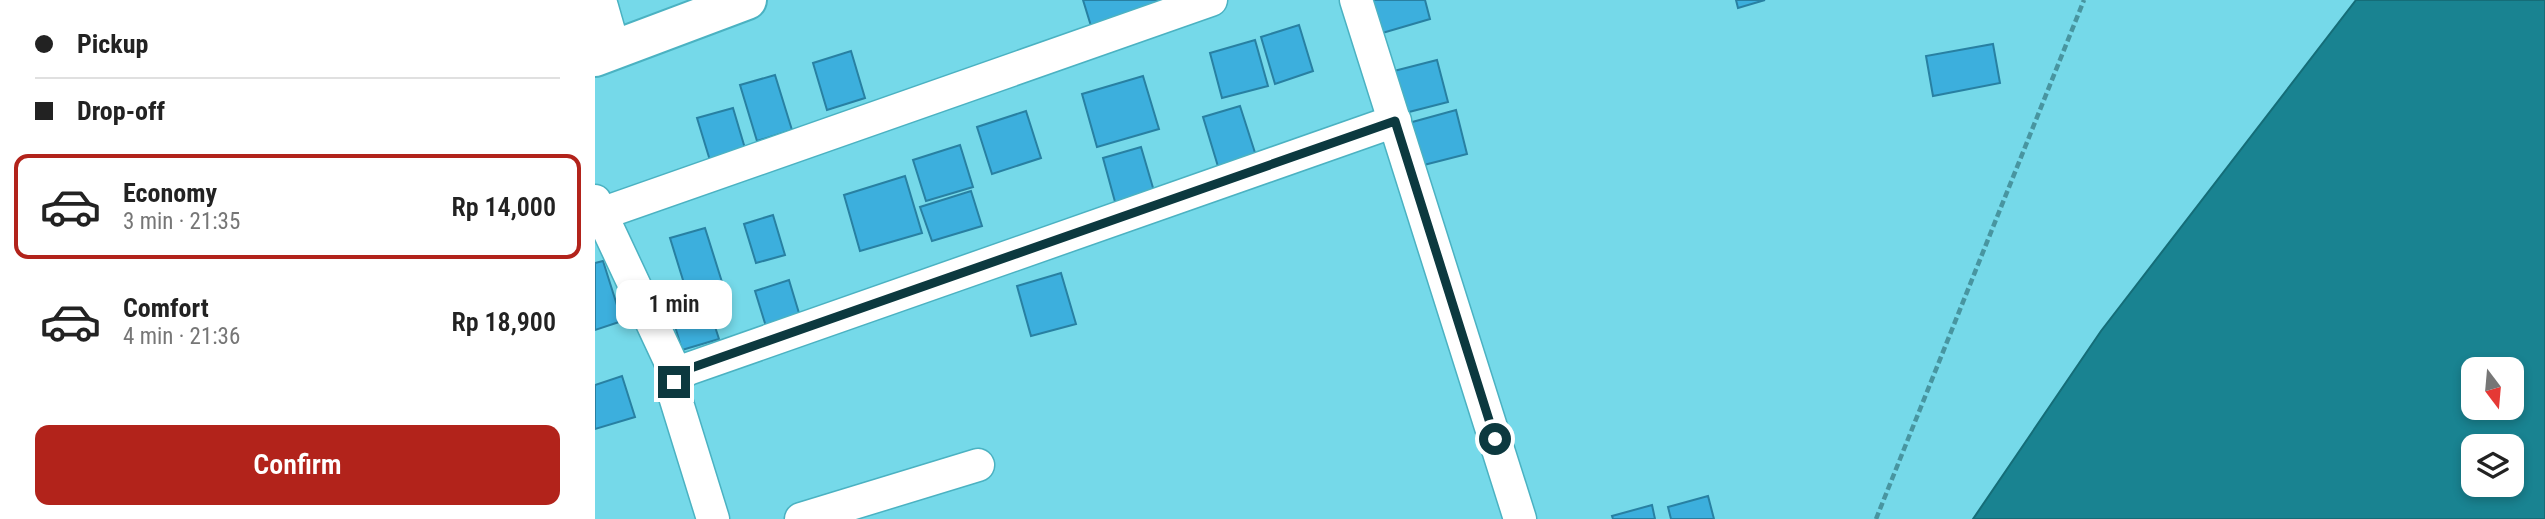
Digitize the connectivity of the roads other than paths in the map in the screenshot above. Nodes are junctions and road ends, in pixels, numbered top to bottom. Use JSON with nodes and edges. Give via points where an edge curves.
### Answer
{"nodes":[{"id":1,"x":600,"y":0,"type":"edge"},
{"id":2,"x":747,"y":0,"type":"edge"},
{"id":3,"x":1211,"y":0,"type":"edge"},
{"id":4,"x":1356,"y":0,"type":"edge"},
{"id":5,"x":605,"y":53,"type":"edge"},
{"id":6,"x":1395,"y":121,"type":"junction"},
{"id":7,"x":597,"y":210,"type":"edge"},
{"id":8,"x":677,"y":376,"type":"junction"},
{"id":9,"x":978,"y":465,"type":"dead end"},
{"id":10,"x":713,"y":519,"type":"edge"},
{"id":11,"x":801,"y":519,"type":"edge"},
{"id":12,"x":1520,"y":519,"type":"edge"}],
"edges":[{"from":1,"to":5,"type":"street"},
{"from":2,"to":5,"type":"street"},
{"from":3,"to":7,"type":"street"},
{"from":4,"to":6,"type":"street"},
{"from":6,"to":8,"type":"street"},
{"from":6,"to":12,"type":"street"},
{"from":7,"to":8,"type":"street"},
{"from":8,"to":10,"type":"street","via":[[673,390]]},
{"from":9,"to":11,"type":"street"}]}
